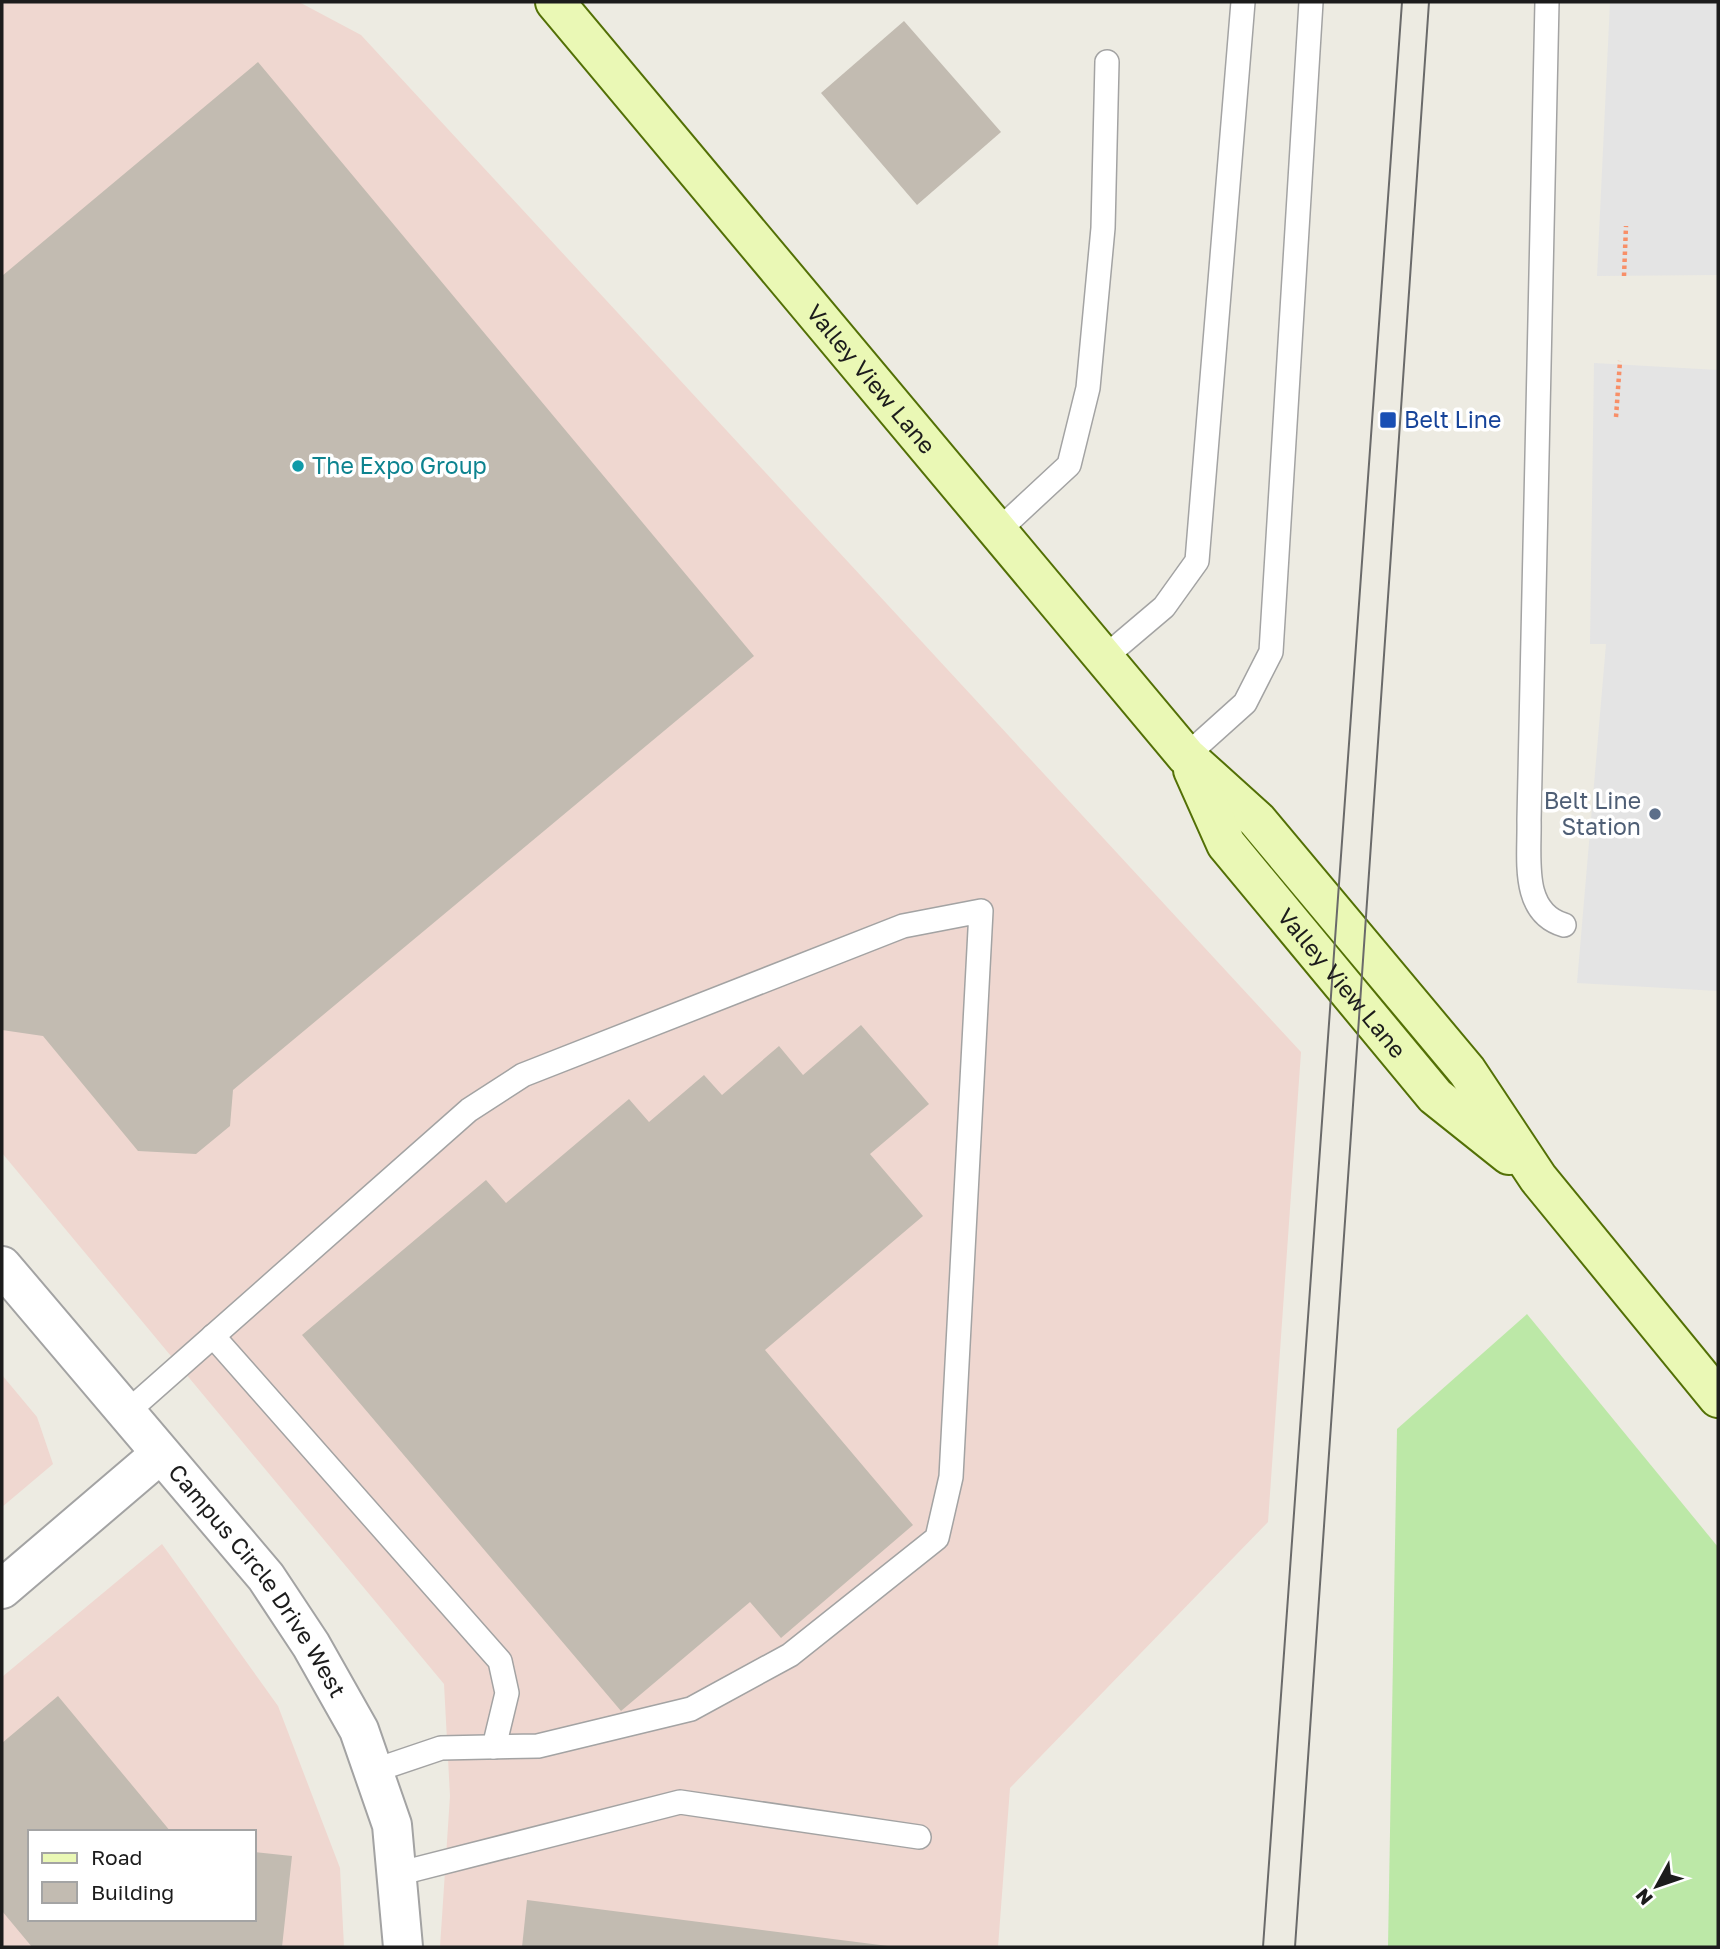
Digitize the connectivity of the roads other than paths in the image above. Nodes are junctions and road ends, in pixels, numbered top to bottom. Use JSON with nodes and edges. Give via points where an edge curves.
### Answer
{"nodes":[{"id":1,"x":555,"y":2,"type":"edge"},
{"id":2,"x":1243,"y":2,"type":"edge"},
{"id":3,"x":1311,"y":2,"type":"edge"},
{"id":4,"x":1547,"y":2,"type":"edge"},
{"id":5,"x":1107,"y":62,"type":"dead end"},
{"id":6,"x":999,"y":530,"type":"junction"},
{"id":7,"x":1105,"y":657,"type":"junction"},
{"id":8,"x":1186,"y":756,"type":"junction"},
{"id":9,"x":1564,"y":925,"type":"dead end"},
{"id":10,"x":2,"y":1266,"type":"edge"},
{"id":11,"x":212,"y":1336,"type":"junction"},
{"id":12,"x":1718,"y":1398,"type":"edge"},
{"id":13,"x":125,"y":1414,"type":"junction"},
{"id":14,"x":159,"y":1455,"type":"junction"},
{"id":15,"x":2,"y":1590,"type":"edge"},
{"id":16,"x":494,"y":1747,"type":"junction"},
{"id":17,"x":373,"y":1771,"type":"junction"},
{"id":18,"x":919,"y":1837,"type":"dead end"},
{"id":19,"x":397,"y":1874,"type":"junction"},
{"id":20,"x":403,"y":1947,"type":"edge"}],
"edges":[{"from":1,"to":6,"type":"main road","name":"Valley View Lane"},
{"from":2,"to":7,"type":"lane","via":[[1197,561],[1164,607]]},
{"from":3,"to":8,"type":"lane","via":[[1271,652],[1245,703]]},
{"from":4,"to":9,"type":"lane","via":[[1529,820],[1531,892],[1552,921]]},
{"from":5,"to":6,"type":"lane","via":[[1103,228],[1088,388],[1069,466]]},
{"from":6,"to":7,"type":"main road","name":"Valley View Lane"},
{"from":7,"to":8,"type":"main road","name":"Valley View Lane"},
{"from":8,"to":12,"type":"main road","name":"Valley View Lane","via":[[1257,820],[1467,1072],[1538,1178]]},
{"from":10,"to":13,"type":"street","name":"Campus Circle Drive West"},
{"from":11,"to":13,"type":"lane"},
{"from":11,"to":16,"type":"lane","via":[[500,1661],[507,1693]]},
{"from":11,"to":16,"type":"lane","via":[[469,1110],[523,1075],[903,926],[981,911],[951,1477],[937,1538],[790,1655],[691,1709],[538,1746]]},
{"from":13,"to":14,"type":"street","name":"Campus Circle Drive West"},
{"from":14,"to":15,"type":"street"},
{"from":14,"to":17,"type":"street","name":"Campus Circle Drive West","via":[[266,1577],[359,1730]]},
{"from":16,"to":17,"type":"lane","via":[[441,1748]]},
{"from":17,"to":19,"type":"street","name":"Campus Circle Drive West","via":[[392,1825]]},
{"from":18,"to":19,"type":"lane","via":[[680,1802]]},
{"from":19,"to":20,"type":"street","name":"Campus Circle Drive West"}]}
